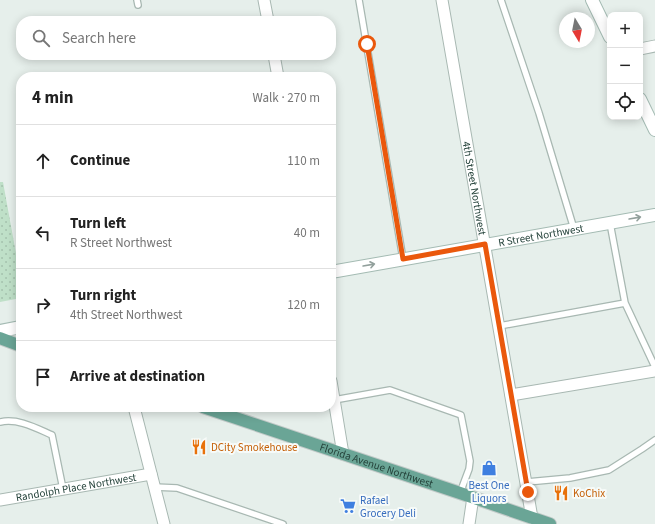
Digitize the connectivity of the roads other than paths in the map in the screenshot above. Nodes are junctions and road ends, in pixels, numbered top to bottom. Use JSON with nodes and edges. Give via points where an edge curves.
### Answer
{"nodes":[{"id":1,"x":264,"y":0,"type":"edge"},
{"id":2,"x":359,"y":0,"type":"edge"},
{"id":3,"x":442,"y":0,"type":"edge"},
{"id":4,"x":501,"y":0,"type":"edge"},
{"id":5,"x":592,"y":0,"type":"edge"},
{"id":6,"x":267,"y":16,"type":"edge"},
{"id":7,"x":607,"y":31,"type":"edge"},
{"id":8,"x":655,"y":46,"type":"edge"},
{"id":9,"x":643,"y":48,"type":"edge"},
{"id":10,"x":275,"y":60,"type":"edge"},
{"id":11,"x":277,"y":72,"type":"edge"},
{"id":12,"x":643,"y":105,"type":"edge"},
{"id":13,"x":655,"y":130,"type":"edge"},
{"id":14,"x":655,"y":215,"type":"edge"},
{"id":15,"x":610,"y":222,"type":"junction"},
{"id":16,"x":574,"y":229,"type":"junction"},
{"id":17,"x":485,"y":244,"type":"junction"},
{"id":18,"x":403,"y":259,"type":"junction"},
{"id":19,"x":336,"y":271,"type":"edge"},
{"id":20,"x":625,"y":303,"type":"junction"},
{"id":21,"x":499,"y":326,"type":"junction"},
{"id":22,"x":16,"y":328,"type":"edge"},
{"id":23,"x":0,"y":331,"type":"edge"},
{"id":24,"x":0,"y":338,"type":"edge"},
{"id":25,"x":16,"y":344,"type":"edge"},
{"id":26,"x":655,"y":367,"type":"edge"},
{"id":27,"x":655,"y":371,"type":"edge"},
{"id":28,"x":511,"y":395,"type":"junction"},
{"id":29,"x":336,"y":400,"type":"edge"},
{"id":30,"x":336,"y":411,"type":"edge"},
{"id":31,"x":135,"y":412,"type":"edge"},
{"id":32,"x":218,"y":412,"type":"edge"},
{"id":33,"x":0,"y":422,"type":"edge"},
{"id":34,"x":655,"y":440,"type":"edge"},
{"id":35,"x":344,"y":454,"type":"junction"},
{"id":36,"x":151,"y":474,"type":"junction"},
{"id":37,"x":527,"y":482,"type":"junction"},
{"id":38,"x":154,"y":487,"type":"junction"},
{"id":39,"x":63,"y":489,"type":"junction"},
{"id":40,"x":460,"y":493,"type":"junction"},
{"id":41,"x":473,"y":497,"type":"junction"},
{"id":42,"x":0,"y":500,"type":"edge"},
{"id":43,"x":532,"y":518,"type":"junction"},
{"id":44,"x":164,"y":524,"type":"edge"},
{"id":45,"x":283,"y":524,"type":"edge"},
{"id":46,"x":469,"y":524,"type":"edge"},
{"id":47,"x":550,"y":524,"type":"edge"}],
"edges":[{"from":1,"to":6,"type":"street"},
{"from":2,"to":18,"type":"lane"},
{"from":3,"to":17,"type":"street","name":"4th Street Northwest"},
{"from":4,"to":16,"type":"lane"},
{"from":5,"to":7,"type":"street"},
{"from":8,"to":9,"type":"street"},
{"from":10,"to":11,"type":"street"},
{"from":12,"to":13,"type":"street"},
{"from":15,"to":14,"type":"street","name":"R Street Northwest","one_way":true},
{"from":15,"to":16,"type":"street","name":"R Street Northwest"},
{"from":15,"to":20,"type":"lane"},
{"from":16,"to":17,"type":"street","name":"R Street Northwest"},
{"from":17,"to":18,"type":"street","name":"R Street Northwest"},
{"from":17,"to":21,"type":"street","name":"4th Street Northwest"},
{"from":19,"to":18,"type":"street","name":"R Street Northwest","one_way":true},
{"from":20,"to":21,"type":"lane"},
{"from":20,"to":26,"type":"lane"},
{"from":21,"to":28,"type":"street","name":"4th Street Northwest"},
{"from":22,"to":23,"type":"street"},
{"from":24,"to":25,"type":"main road"},
{"from":27,"to":28,"type":"street"},
{"from":28,"to":37,"type":"street","name":"4th Street Northwest"},
{"from":29,"to":40,"type":"lane","via":[[390,390],[462,415],[470,461]]},
{"from":30,"to":35,"type":"street"},
{"from":31,"to":36,"type":"street"},
{"from":32,"to":35,"type":"main road","name":"Florida Avenue Northwest"},
{"from":33,"to":39,"type":"lane","via":[[9,420],[25,423],[52,435]]},
{"from":34,"to":37,"type":"lane","via":[[609,470],[570,478]]},
{"from":35,"to":40,"type":"main road","name":"Florida Avenue Northwest"},
{"from":36,"to":38,"type":"street"},
{"from":36,"to":39,"type":"street","name":"Randolph Place Northwest"},
{"from":37,"to":43,"type":"street","name":"4th Street Northwest"},
{"from":38,"to":44,"type":"street"},
{"from":38,"to":45,"type":"lane","via":[[177,488]]},
{"from":39,"to":42,"type":"street","name":"Randolph Place Northwest"},
{"from":40,"to":41,"type":"main road","name":"Florida Avenue Northwest"},
{"from":41,"to":43,"type":"main road","name":"Florida Avenue Northwest"},
{"from":41,"to":46,"type":"street"},
{"from":43,"to":47,"type":"main road","name":"Florida Avenue Northwest"}]}
